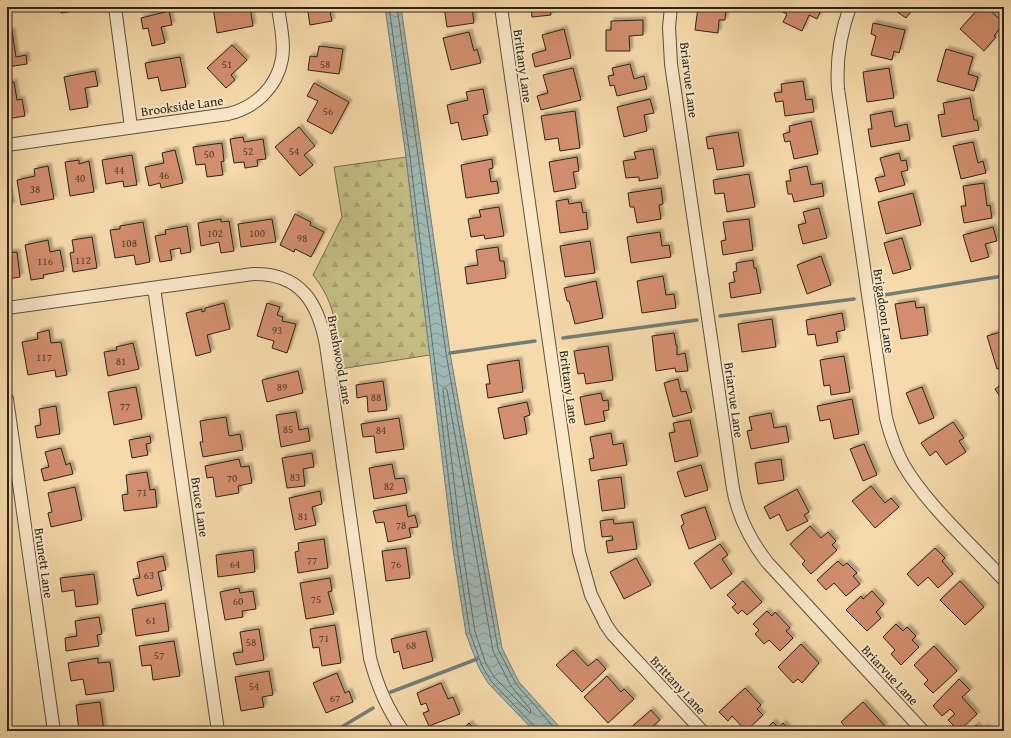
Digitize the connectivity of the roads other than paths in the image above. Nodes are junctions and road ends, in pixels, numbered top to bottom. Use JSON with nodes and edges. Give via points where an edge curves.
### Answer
{"nodes":[{"id":1,"x":115,"y":7,"type":"edge"},
{"id":2,"x":278,"y":7,"type":"edge"},
{"id":3,"x":501,"y":7,"type":"edge"},
{"id":4,"x":671,"y":7,"type":"edge"},
{"id":5,"x":850,"y":7,"type":"edge"},
{"id":6,"x":131,"y":127,"type":"junction"},
{"id":7,"x":7,"y":145,"type":"edge"},
{"id":8,"x":154,"y":288,"type":"junction"},
{"id":9,"x":7,"y":308,"type":"edge"},
{"id":10,"x":7,"y":399,"type":"edge"},
{"id":11,"x":1004,"y":580,"type":"edge"},
{"id":12,"x":54,"y":731,"type":"edge"},
{"id":13,"x":218,"y":731,"type":"edge"},
{"id":14,"x":403,"y":731,"type":"edge"},
{"id":15,"x":702,"y":731,"type":"edge"},
{"id":16,"x":923,"y":731,"type":"edge"}],
"edges":[{"from":1,"to":6,"type":"street"},
{"from":2,"to":6,"type":"street","name":"Brookside Lane","via":[[282,60],[274,80],[260,98],[236,112]]},
{"from":3,"to":15,"type":"street","name":"Brittany Lane","via":[[579,552],[586,582],[595,606],[614,635]]},
{"from":4,"to":16,"type":"street","name":"Briarvue Lane","via":[[671,64],[738,510],[753,544],[767,562]]},
{"from":5,"to":11,"type":"street","name":"Brigadoon Lane","via":[[839,44],[838,89],[886,418],[898,455],[918,486]]},
{"from":6,"to":7,"type":"street","name":"Brookside Lane"},
{"from":8,"to":9,"type":"street","name":"Brushwood Lane"},
{"from":8,"to":13,"type":"street","name":"Bruce Lane"},
{"from":8,"to":14,"type":"street","name":"Brushwood Lane","via":[[243,275],[271,275],[299,287],[315,307],[322,323],[326,345],[370,658],[386,704]]},
{"from":10,"to":12,"type":"street","name":"Brunett Lane"}]}
